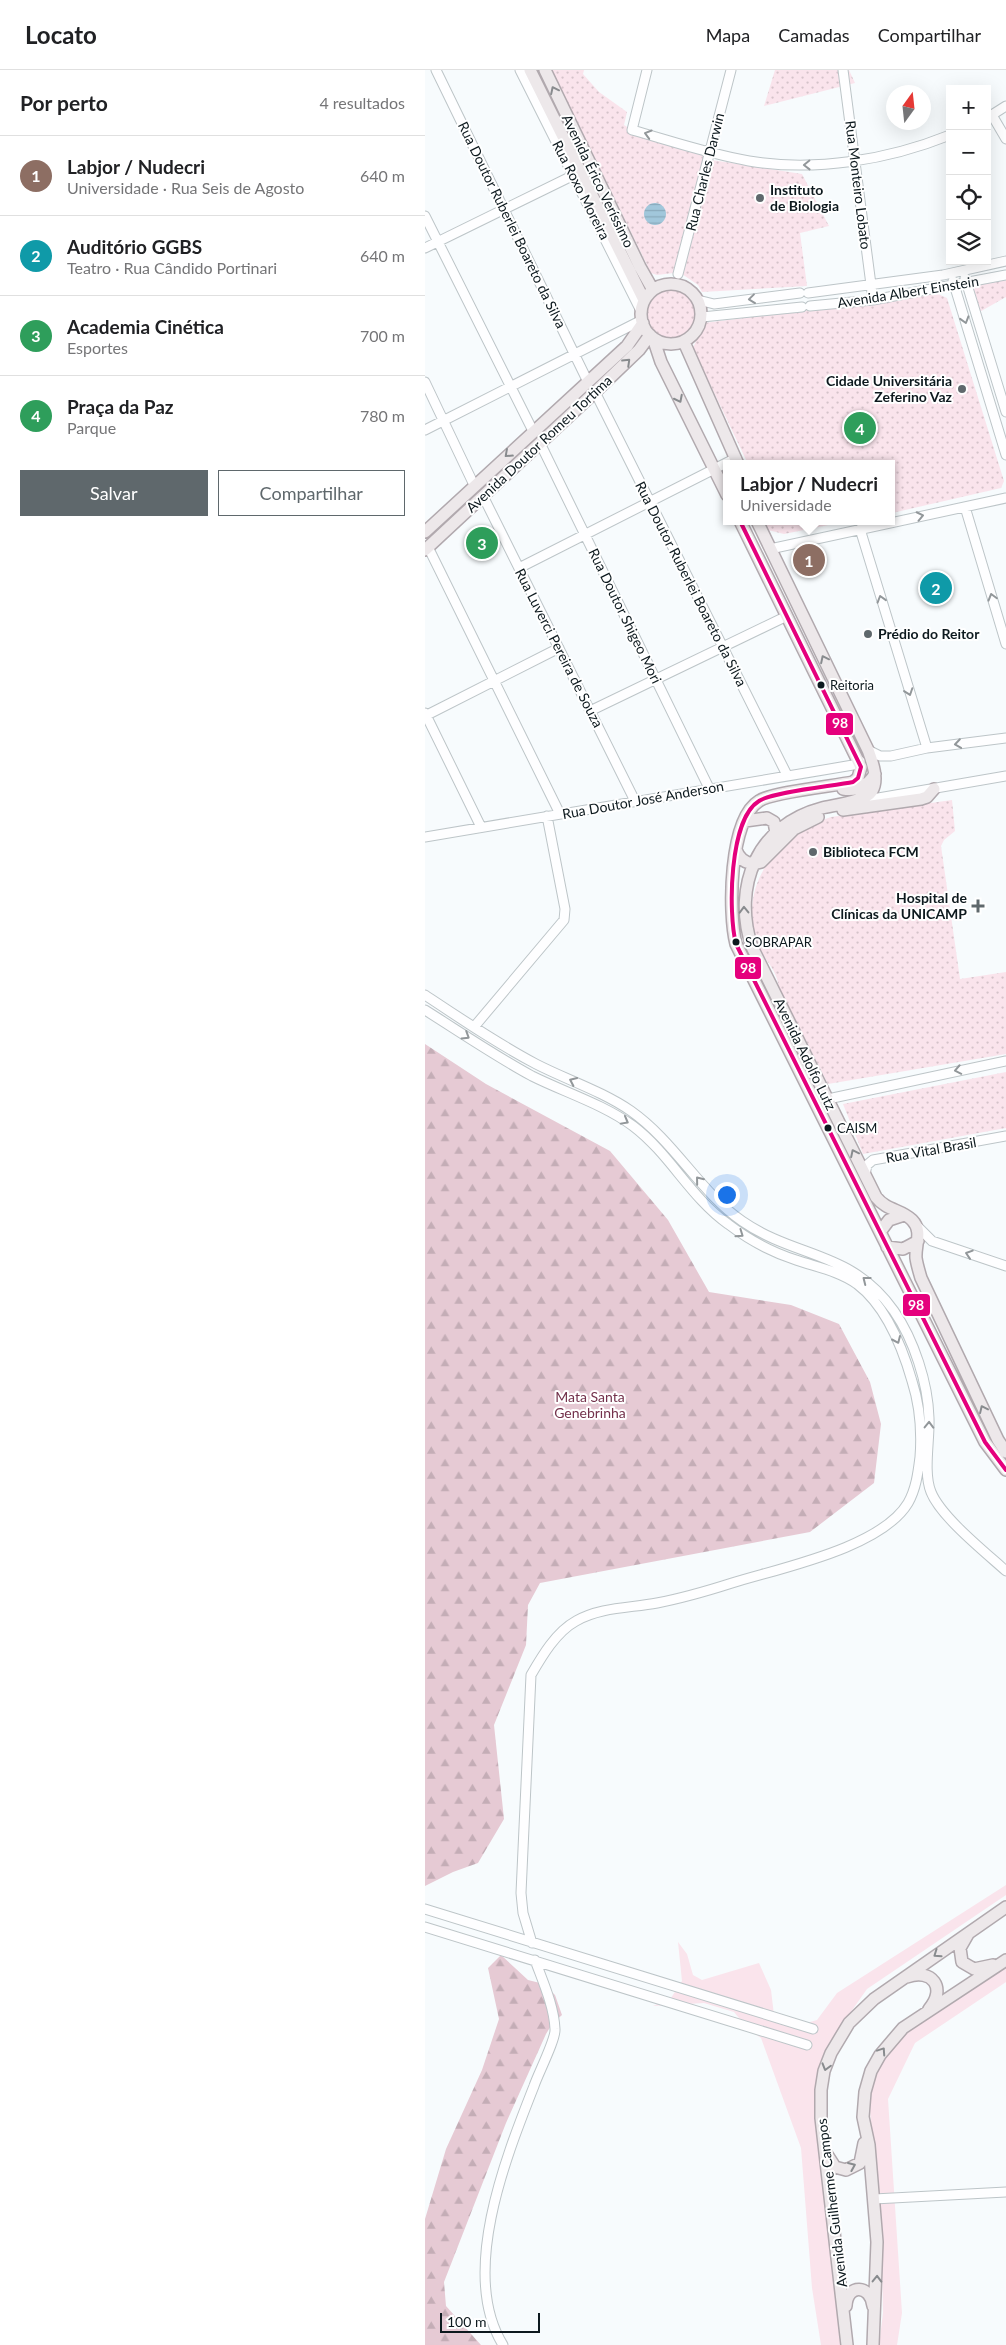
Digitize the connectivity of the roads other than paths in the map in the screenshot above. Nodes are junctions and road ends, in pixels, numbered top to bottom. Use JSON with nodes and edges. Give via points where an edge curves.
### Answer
{"nodes":[{"id":1,"x":436,"y":70,"type":"edge"},
{"id":2,"x":519,"y":70,"type":"edge"},
{"id":3,"x":530,"y":70,"type":"edge"},
{"id":4,"x":545,"y":70,"type":"edge"},
{"id":5,"x":647,"y":70,"type":"edge"},
{"id":6,"x":731,"y":70,"type":"edge"},
{"id":7,"x":843,"y":70,"type":"edge"},
{"id":8,"x":1006,"y":106,"type":"edge"},
{"id":9,"x":991,"y":115,"type":"edge"},
{"id":10,"x":991,"y":117,"type":"edge"},
{"id":11,"x":946,"y":136,"type":"edge"},
{"id":12,"x":1006,"y":139,"type":"edge"},
{"id":13,"x":710,"y":153,"type":"junction"},
{"id":14,"x":855,"y":160,"type":"junction"},
{"id":15,"x":573,"y":174,"type":"junction"},
{"id":16,"x":504,"y":209,"type":"junction"},
{"id":17,"x":425,"y":216,"type":"edge"},
{"id":18,"x":438,"y":242,"type":"junction"},
{"id":19,"x":425,"y":248,"type":"edge"},
{"id":20,"x":1006,"y":261,"type":"edge"},
{"id":21,"x":963,"y":271,"type":"junction"},
{"id":22,"x":678,"y":274,"type":"dead end"},
{"id":23,"x":950,"y":274,"type":"junction"},
{"id":24,"x":1006,"y":275,"type":"edge"},
{"id":25,"x":967,"y":283,"type":"junction"},
{"id":26,"x":871,"y":285,"type":"junction"},
{"id":27,"x":954,"y":286,"type":"junction"},
{"id":28,"x":653,"y":290,"type":"junction"},
{"id":29,"x":698,"y":300,"type":"junction"},
{"id":30,"x":873,"y":300,"type":"junction"},
{"id":31,"x":643,"y":314,"type":"junction"},
{"id":32,"x":701,"y":317,"type":"junction"},
{"id":33,"x":652,"y":337,"type":"junction"},
{"id":34,"x":684,"y":342,"type":"junction"},
{"id":35,"x":576,"y":355,"type":"junction"},
{"id":36,"x":587,"y":380,"type":"junction"},
{"id":37,"x":425,"y":382,"type":"edge"},
{"id":38,"x":511,"y":386,"type":"junction"},
{"id":39,"x":595,"y":392,"type":"junction"},
{"id":40,"x":1006,"y":412,"type":"edge"},
{"id":41,"x":444,"y":420,"type":"junction"},
{"id":42,"x":425,"y":430,"type":"edge"},
{"id":43,"x":533,"y":431,"type":"junction"},
{"id":44,"x":541,"y":443,"type":"junction"},
{"id":45,"x":1006,"y":455,"type":"edge"},
{"id":46,"x":737,"y":460,"type":"edge"},
{"id":47,"x":723,"y":466,"type":"edge"},
{"id":48,"x":713,"y":469,"type":"junction"},
{"id":49,"x":474,"y":485,"type":"junction"},
{"id":50,"x":723,"y":488,"type":"edge"},
{"id":51,"x":483,"y":496,"type":"junction"},
{"id":52,"x":1006,"y":498,"type":"edge"},
{"id":53,"x":650,"y":502,"type":"junction"},
{"id":54,"x":965,"y":506,"type":"junction"},
{"id":55,"x":895,"y":521,"type":"edge"},
{"id":56,"x":742,"y":525,"type":"edge"},
{"id":57,"x":759,"y":525,"type":"edge"},
{"id":58,"x":878,"y":525,"type":"edge"},
{"id":59,"x":860,"y":529,"type":"junction"},
{"id":60,"x":425,"y":532,"type":"edge"},
{"id":61,"x":585,"y":534,"type":"junction"},
{"id":62,"x":427,"y":548,"type":"edge"},
{"id":63,"x":770,"y":549,"type":"junction"},
{"id":64,"x":519,"y":568,"type":"junction"},
{"id":65,"x":787,"y":616,"type":"junction"},
{"id":66,"x":1006,"y":644,"type":"edge"},
{"id":67,"x":723,"y":646,"type":"junction"},
{"id":68,"x":559,"y":648,"type":"junction"},
{"id":69,"x":655,"y":678,"type":"junction"},
{"id":70,"x":495,"y":681,"type":"junction"},
{"id":71,"x":590,"y":711,"type":"junction"},
{"id":72,"x":425,"y":715,"type":"edge"},
{"id":73,"x":1006,"y":738,"type":"edge"},
{"id":74,"x":927,"y":748,"type":"junction"},
{"id":75,"x":868,"y":750,"type":"junction"},
{"id":76,"x":903,"y":754,"type":"junction"},
{"id":77,"x":861,"y":764,"type":"junction"},
{"id":78,"x":875,"y":774,"type":"junction"},
{"id":79,"x":787,"y":775,"type":"junction"},
{"id":80,"x":1006,"y":776,"type":"edge"},
{"id":81,"x":829,"y":787,"type":"junction"},
{"id":82,"x":709,"y":788,"type":"junction"},
{"id":83,"x":934,"y":789,"type":"junction"},
{"id":84,"x":635,"y":801,"type":"junction"},
{"id":85,"x":849,"y":803,"type":"junction"},
{"id":86,"x":560,"y":814,"type":"junction"},
{"id":87,"x":547,"y":816,"type":"junction"},
{"id":88,"x":745,"y":821,"type":"junction"},
{"id":89,"x":481,"y":827,"type":"junction"},
{"id":90,"x":776,"y":833,"type":"junction"},
{"id":91,"x":425,"y":837,"type":"edge"},
{"id":92,"x":736,"y":850,"type":"junction"},
{"id":93,"x":753,"y":864,"type":"junction"},
{"id":94,"x":425,"y":995,"type":"edge"},
{"id":95,"x":425,"y":1010,"type":"edge"},
{"id":96,"x":474,"y":1027,"type":"junction"},
{"id":97,"x":1006,"y":1061,"type":"edge"},
{"id":98,"x":828,"y":1100,"type":"junction"},
{"id":99,"x":1006,"y":1136,"type":"edge"},
{"id":100,"x":865,"y":1175,"type":"junction"},
{"id":101,"x":904,"y":1215,"type":"junction"},
{"id":102,"x":917,"y":1226,"type":"junction"},
{"id":103,"x":880,"y":1232,"type":"junction"},
{"id":104,"x":918,"y":1241,"type":"junction"},
{"id":105,"x":887,"y":1247,"type":"junction"},
{"id":106,"x":1006,"y":1266,"type":"edge"},
{"id":107,"x":1006,"y":1452,"type":"edge"},
{"id":108,"x":1006,"y":1470,"type":"edge"},
{"id":109,"x":1006,"y":1571,"type":"edge"},
{"id":110,"x":1006,"y":1907,"type":"edge"},
{"id":111,"x":425,"y":1910,"type":"edge"},
{"id":112,"x":979,"y":1925,"type":"junction"},
{"id":113,"x":425,"y":1926,"type":"edge"},
{"id":114,"x":511,"y":1936,"type":"junction"},
{"id":115,"x":532,"y":1942,"type":"junction"},
{"id":116,"x":507,"y":1952,"type":"junction"},
{"id":117,"x":564,"y":1952,"type":"junction"},
{"id":118,"x":1006,"y":1959,"type":"edge"},
{"id":119,"x":535,"y":1960,"type":"junction"},
{"id":120,"x":560,"y":1968,"type":"junction"},
{"id":121,"x":900,"y":1980,"type":"junction"},
{"id":122,"x":924,"y":2014,"type":"junction"},
{"id":123,"x":813,"y":2029,"type":"dead end"},
{"id":124,"x":807,"y":2045,"type":"dead end"},
{"id":125,"x":865,"y":2127,"type":"junction"},
{"id":126,"x":823,"y":2145,"type":"junction"},
{"id":127,"x":1006,"y":2192,"type":"edge"},
{"id":128,"x":874,"y":2199,"type":"junction"},
{"id":129,"x":845,"y":2318,"type":"junction"},
{"id":130,"x":874,"y":2328,"type":"junction"},
{"id":131,"x":503,"y":2345,"type":"edge"},
{"id":132,"x":847,"y":2345,"type":"edge"},
{"id":133,"x":873,"y":2345,"type":"edge"}],
"edges":[{"from":1,"to":16,"type":"street","name":"Rua Doutor Ruberlei Boareto da Silva"},
{"from":2,"to":15,"type":"street","name":"Rua Roxo Moreira"},
{"from":3,"to":31,"type":"main road","name":"Avenida Érico Veríssimo"},
{"from":28,"to":4,"type":"main road","name":"Avenida Érico Veríssimo","one_way":true},
{"from":13,"to":5,"type":"street","one_way":true,"via":[[632,130]]},
{"from":6,"to":13,"type":"street","name":"Rua Charles Darwin"},
{"from":7,"to":14,"type":"street","name":"Rua Monteiro Lobato"},
{"from":8,"to":9,"type":"street"},
{"from":10,"to":12,"type":"street"},
{"from":11,"to":14,"type":"street","via":[[906,150]]},
{"from":14,"to":13,"type":"street","one_way":true,"via":[[788,165]]},
{"from":13,"to":22,"type":"street","name":"Rua Charles Darwin"},
{"from":14,"to":26,"type":"street","name":"Rua Monteiro Lobato"},
{"from":15,"to":16,"type":"street"},
{"from":15,"to":31,"type":"street","name":"Rua Roxo Moreira"},
{"from":16,"to":18,"type":"street"},
{"from":16,"to":35,"type":"street","name":"Rua Doutor Ruberlei Boareto da Silva"},
{"from":17,"to":18,"type":"street"},
{"from":18,"to":19,"type":"street"},
{"from":18,"to":38,"type":"street"},
{"from":20,"to":21,"type":"street","name":"Avenida Albert Einstein"},
{"from":21,"to":23,"type":"street","name":"Avenida Albert Einstein"},
{"from":21,"to":25,"type":"street"},
{"from":23,"to":26,"type":"street","name":"Avenida Albert Einstein"},
{"from":23,"to":27,"type":"street"},
{"from":24,"to":25,"type":"street","name":"Avenida Albert Einstein"},
{"from":25,"to":27,"type":"street","name":"Avenida Albert Einstein"},
{"from":25,"to":40,"type":"street"},
{"from":26,"to":29,"type":"street","name":"Avenida Albert Einstein","one_way":true,"via":[[714,304]]},
{"from":26,"to":30,"type":"street","name":"Rua Monteiro Lobato"},
{"from":27,"to":30,"type":"street","name":"Avenida Albert Einstein"},
{"from":27,"to":45,"type":"street","one_way":true},
{"from":28,"to":29,"type":"main road","via":[[665,284],[678,285],[693,293]]},
{"from":28,"to":31,"type":"main road"},
{"from":29,"to":32,"type":"main road"},
{"from":30,"to":32,"type":"street","name":"Avenida Albert Einstein"},
{"from":31,"to":33,"type":"main road"},
{"from":31,"to":35,"type":"street"},
{"from":31,"to":36,"type":"main road","name":"Avenida Doutor Romeu Tortima","via":[[627,346]]},
{"from":32,"to":34,"type":"main road","via":[[698,329]]},
{"from":33,"to":34,"type":"main road","via":[[669,344]]},
{"from":39,"to":33,"type":"main road","name":"Avenida Doutor Romeu Tortima","one_way":true},
{"from":33,"to":48,"type":"main road","one_way":true},
{"from":34,"to":46,"type":"main road"},
{"from":35,"to":36,"type":"street","name":"Rua Doutor Ruberlei Boareto da Silva"},
{"from":35,"to":38,"type":"street"},
{"from":36,"to":43,"type":"main road","name":"Avenida Doutor Romeu Tortima"},
{"from":37,"to":41,"type":"street"},
{"from":38,"to":41,"type":"street"},
{"from":38,"to":43,"type":"street"},
{"from":39,"to":44,"type":"main road","name":"Avenida Doutor Romeu Tortima"},
{"from":39,"to":53,"type":"street","name":"Rua Doutor Ruberlei Boareto da Silva"},
{"from":41,"to":42,"type":"street"},
{"from":41,"to":49,"type":"street"},
{"from":43,"to":49,"type":"main road","name":"Avenida Doutor Romeu Tortima","one_way":true},
{"from":44,"to":51,"type":"main road","name":"Avenida Doutor Romeu Tortima"},
{"from":44,"to":61,"type":"street","name":"Rua Doutor Shigeo Mori"},
{"from":47,"to":48,"type":"street"},
{"from":48,"to":50,"type":"main road"},
{"from":48,"to":53,"type":"street"},
{"from":49,"to":60,"type":"main road","name":"Avenida Doutor Romeu Tortima"},
{"from":51,"to":62,"type":"main road","name":"Avenida Doutor Romeu Tortima"},
{"from":51,"to":64,"type":"street","name":"Rua Luverci Pereira de Souza"},
{"from":52,"to":54,"type":"street"},
{"from":53,"to":61,"type":"street"},
{"from":53,"to":67,"type":"street","name":"Rua Doutor Ruberlei Boareto da Silva"},
{"from":55,"to":54,"type":"street","one_way":true},
{"from":66,"to":54,"type":"street","one_way":true},
{"from":56,"to":65,"type":"main road"},
{"from":57,"to":63,"type":"main road"},
{"from":59,"to":58,"type":"street","one_way":true},
{"from":59,"to":63,"type":"street"},
{"from":59,"to":74,"type":"street"},
{"from":61,"to":64,"type":"street"},
{"from":61,"to":69,"type":"street","name":"Rua Doutor Shigeo Mori"},
{"from":62,"to":70,"type":"street"},
{"from":75,"to":63,"type":"main road","one_way":true},
{"from":64,"to":68,"type":"street","name":"Rua Luverci Pereira de Souza"},
{"from":65,"to":67,"type":"street"},
{"from":65,"to":77,"type":"main road"},
{"from":67,"to":69,"type":"street"},
{"from":67,"to":79,"type":"street","name":"Rua Doutor Ruberlei Boareto da Silva"},
{"from":68,"to":70,"type":"street"},
{"from":68,"to":71,"type":"street","name":"Rua Luverci Pereira de Souza"},
{"from":69,"to":71,"type":"street"},
{"from":69,"to":82,"type":"street","name":"Rua Doutor Shigeo Mori"},
{"from":70,"to":72,"type":"street"},
{"from":70,"to":86,"type":"street"},
{"from":71,"to":84,"type":"street","name":"Rua Luverci Pereira de Souza"},
{"from":72,"to":89,"type":"street"},
{"from":73,"to":74,"type":"street","one_way":true},
{"from":74,"to":76,"type":"street"},
{"from":75,"to":76,"type":"street","via":[[879,756]]},
{"from":75,"to":78,"type":"main road"},
{"from":76,"to":78,"type":"street","name":"Avenida Adolfo Lutz","via":[[886,760]]},
{"from":77,"to":79,"type":"street","name":"Rua Doutor José Anderson"},
{"from":77,"to":81,"type":"main road","name":"Avenida Adolfo Lutz","via":[[858,778],[853,782]]},
{"from":78,"to":81,"type":"main road","via":[[867,784],[855,789]]},
{"from":78,"to":85,"type":"main road","name":"Avenida Adolfo Lutz","via":[[870,793]]},
{"from":79,"to":82,"type":"street","name":"Rua Doutor José Anderson"},
{"from":80,"to":83,"type":"street"},
{"from":81,"to":88,"type":"main road","name":"Avenida Adolfo Lutz","via":[[764,798],[755,804]]},
{"from":82,"to":84,"type":"street","name":"Rua Doutor José Anderson"},
{"from":83,"to":85,"type":"street"},
{"from":83,"to":93,"type":"main road","via":[[921,799],[849,809],[815,818],[794,829],[761,862]]},
{"from":84,"to":86,"type":"street","name":"Rua Doutor José Anderson"},
{"from":85,"to":90,"type":"main road","name":"Avenida Adolfo Lutz","via":[[801,815]]},
{"from":86,"to":87,"type":"street","name":"Rua Doutor José Anderson"},
{"from":87,"to":89,"type":"street","name":"Rua Doutor José Anderson"},
{"from":87,"to":96,"type":"street","via":[[565,909],[564,920]]},
{"from":88,"to":90,"type":"main road","via":[[767,818],[774,822]]},
{"from":88,"to":92,"type":"main road","name":"Avenida Adolfo Lutz"},
{"from":89,"to":91,"type":"street","name":"Rua Doutor José Anderson"},
{"from":90,"to":93,"type":"main road","name":"Avenida Adolfo Lutz"},
{"from":92,"to":93,"type":"main road","via":[[742,860]]},
{"from":92,"to":103,"type":"main road","name":"Avenida Adolfo Lutz","via":[[731,891],[736,944]]},
{"from":98,"to":93,"type":"main road","name":"Avenida Adolfo Lutz","one_way":true,"via":[[748,934],[745,892]]},
{"from":94,"to":96,"type":"street"},
{"from":95,"to":115,"type":"street","one_way":true,"via":[[531,1075],[632,1125],[655,1146],[690,1190],[716,1216],[748,1239],[788,1258],[855,1282],[884,1314],[907,1365],[917,1400],[921,1443],[915,1486],[896,1518],[870,1536],[836,1551],[699,1594],[594,1613],[575,1622],[544,1652],[531,1675],[521,1893]]},
{"from":109,"to":96,"type":"street","one_way":true,"via":[[940,1508],[931,1491],[929,1416],[924,1383],[913,1348],[895,1312],[872,1284],[837,1262],[775,1240],[741,1220],[708,1190],[657,1133],[629,1110],[535,1064]]},
{"from":97,"to":98,"type":"street","one_way":true},
{"from":100,"to":98,"type":"main road","name":"Avenida Adolfo Lutz","one_way":true},
{"from":99,"to":100,"type":"street","name":"Rua Vital Brasil","via":[[873,1160],[867,1165]]},
{"from":100,"to":101,"type":"main road","name":"Avenida Adolfo Lutz","via":[[883,1205]]},
{"from":101,"to":102,"type":"main road","name":"Avenida Adolfo Lutz"},
{"from":101,"to":103,"type":"main road","via":[[889,1220]]},
{"from":102,"to":104,"type":"main road"},
{"from":106,"to":102,"type":"street","one_way":true,"via":[[933,1241]]},
{"from":103,"to":105,"type":"main road","name":"Avenida Adolfo Lutz"},
{"from":104,"to":105,"type":"main road","via":[[903,1250]]},
{"from":107,"to":104,"type":"main road","one_way":true,"via":[[921,1278],[916,1257]]},
{"from":105,"to":108,"type":"main road","name":"Avenida Adolfo Lutz","via":[[985,1442]]},
{"from":110,"to":112,"type":"main road","name":"Avenida Guilherme Campos"},
{"from":111,"to":114,"type":"street"},
{"from":112,"to":118,"type":"main road","via":[[962,1942],[962,1962],[967,1967],[981,1969]]},
{"from":112,"to":121,"type":"main road","name":"Avenida Guilherme Campos","one_way":true},
{"from":113,"to":116,"type":"street"},
{"from":114,"to":115,"type":"street"},
{"from":114,"to":116,"type":"street"},
{"from":115,"to":117,"type":"street"},
{"from":116,"to":119,"type":"street"},
{"from":117,"to":120,"type":"street"},
{"from":117,"to":123,"type":"street"},
{"from":118,"to":122,"type":"main road"},
{"from":119,"to":120,"type":"street"},
{"from":119,"to":131,"type":"street","via":[[551,2004],[556,2031],[516,2131],[485,2249],[485,2285],[490,2316]]},
{"from":120,"to":124,"type":"street"},
{"from":121,"to":122,"type":"main road","via":[[917,1974],[933,1980],[938,1988],[937,1997]]},
{"from":121,"to":126,"type":"main road","name":"Avenida Guilherme Campos","one_way":true,"via":[[849,2022],[831,2052],[821,2090]]},
{"from":125,"to":122,"type":"main road","one_way":true,"via":[[864,2098],[871,2071],[891,2039]]},
{"from":126,"to":125,"type":"main road","one_way":true,"via":[[835,2167],[845,2170],[854,2167],[860,2163]]},
{"from":125,"to":128,"type":"main road"},
{"from":126,"to":129,"type":"main road","name":"Avenida Guilherme Campos"},
{"from":127,"to":128,"type":"street"},
{"from":130,"to":128,"type":"main road","one_way":true,"via":[[877,2242]]},
{"from":129,"to":130,"type":"main road","via":[[849,2294],[860,2288],[873,2302]]},
{"from":129,"to":132,"type":"main road","name":"Avenida Guilherme Campos"},
{"from":130,"to":133,"type":"main road"}]}
